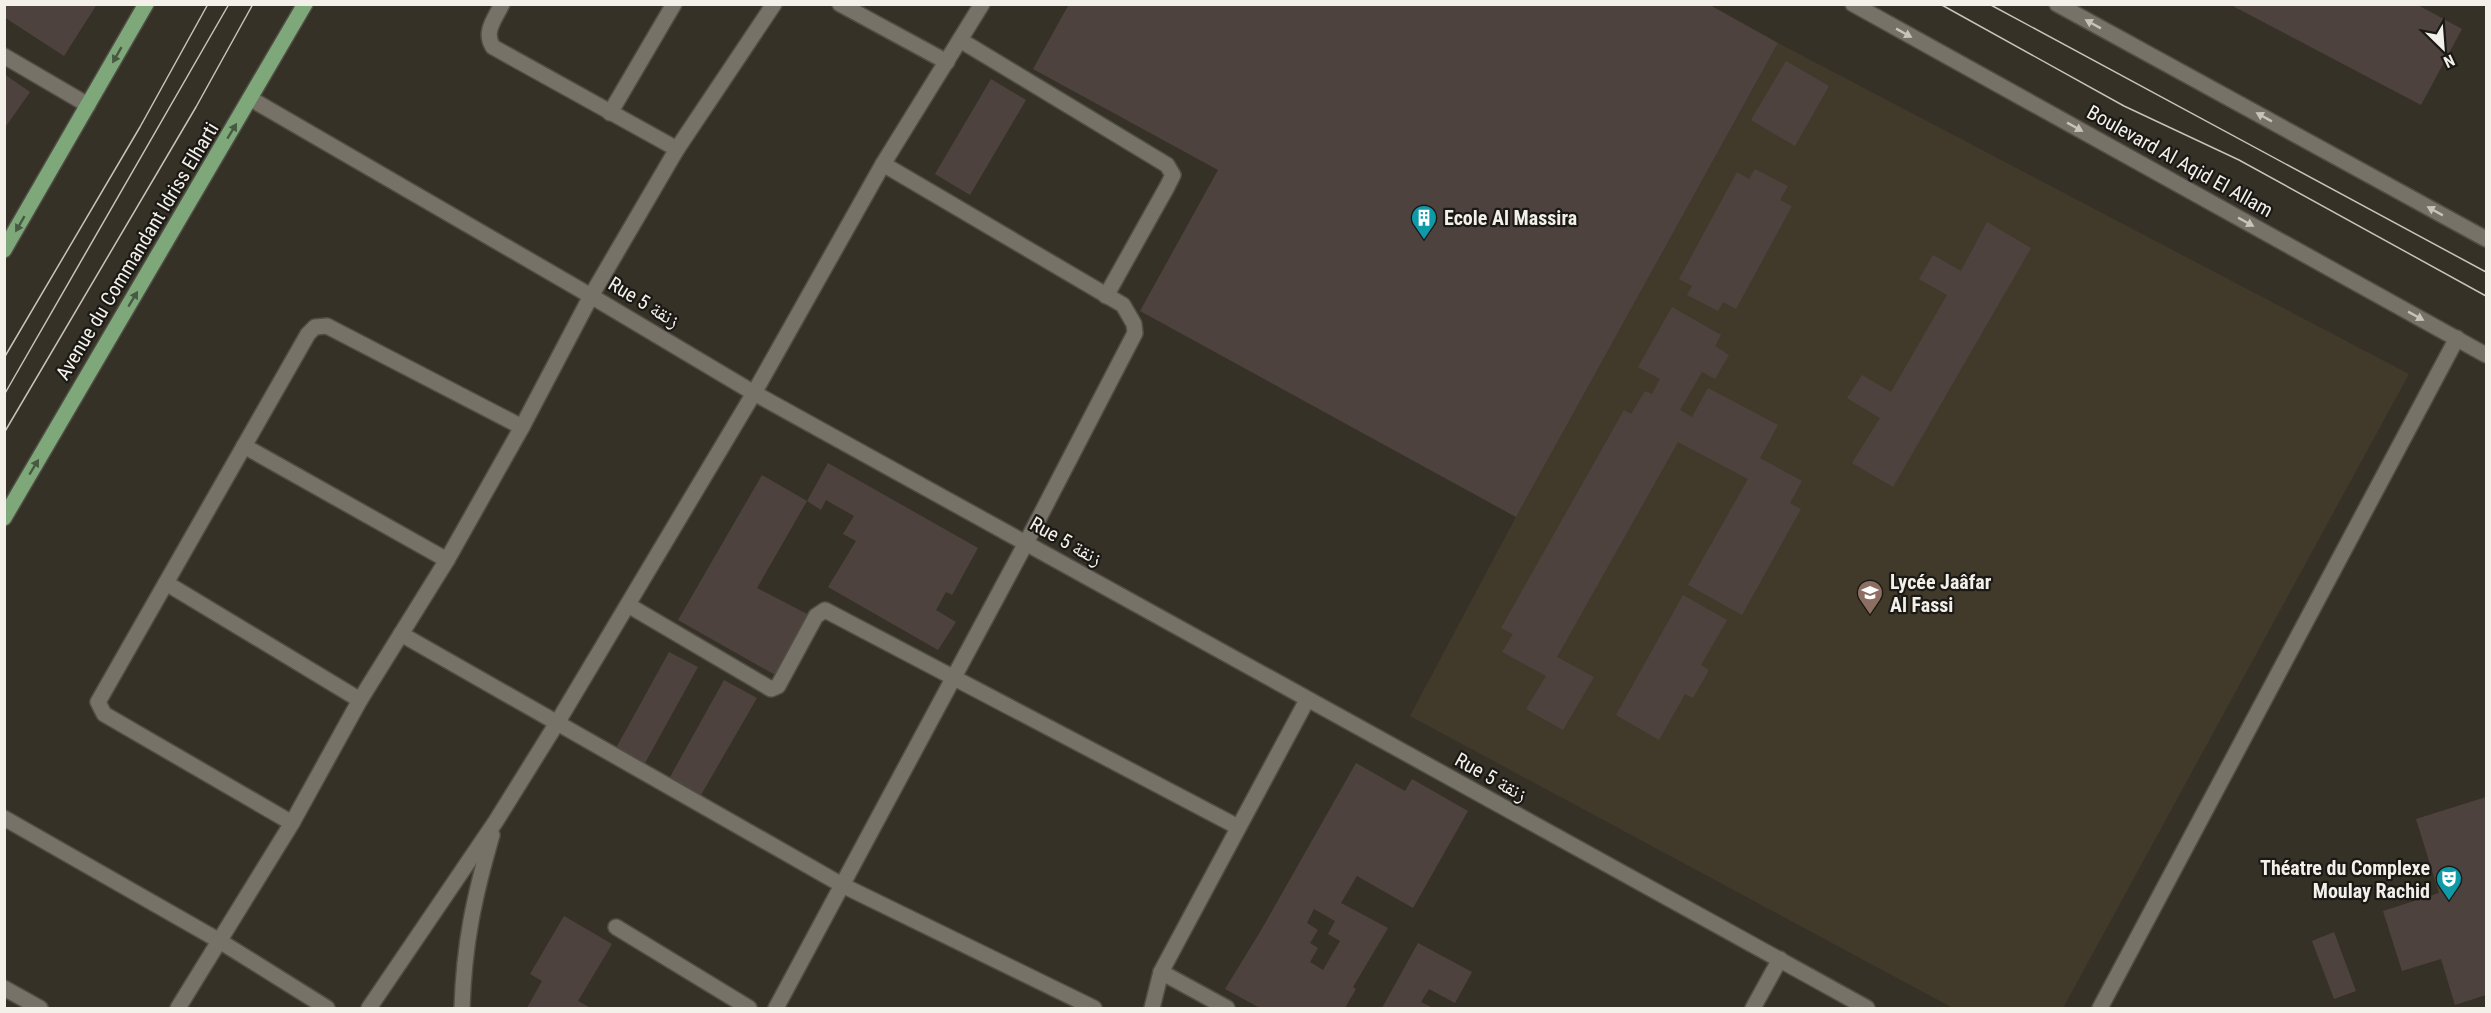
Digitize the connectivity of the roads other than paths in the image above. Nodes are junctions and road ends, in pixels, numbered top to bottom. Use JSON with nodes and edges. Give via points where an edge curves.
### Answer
{"nodes":[{"id":1,"x":146,"y":4,"type":"edge"},
{"id":2,"x":304,"y":4,"type":"edge"},
{"id":3,"x":502,"y":4,"type":"edge"},
{"id":4,"x":674,"y":4,"type":"edge"},
{"id":5,"x":774,"y":4,"type":"edge"},
{"id":6,"x":840,"y":4,"type":"edge"},
{"id":7,"x":982,"y":4,"type":"edge"},
{"id":8,"x":1853,"y":4,"type":"edge"},
{"id":9,"x":2057,"y":4,"type":"edge"},
{"id":10,"x":960,"y":40,"type":"junction"},
{"id":11,"x":4,"y":56,"type":"edge"},
{"id":12,"x":947,"y":62,"type":"junction"},
{"id":13,"x":251,"y":99,"type":"junction"},
{"id":14,"x":88,"y":105,"type":"junction"},
{"id":15,"x":610,"y":113,"type":"junction"},
{"id":16,"x":677,"y":149,"type":"junction"},
{"id":17,"x":883,"y":164,"type":"junction"},
{"id":18,"x":2487,"y":238,"type":"edge"},
{"id":19,"x":4,"y":250,"type":"edge"},
{"id":20,"x":591,"y":296,"type":"junction"},
{"id":21,"x":1106,"y":296,"type":"junction"},
{"id":22,"x":2457,"y":338,"type":"junction"},
{"id":23,"x":2487,"y":354,"type":"edge"},
{"id":24,"x":754,"y":393,"type":"junction"},
{"id":25,"x":522,"y":427,"type":"junction"},
{"id":26,"x":244,"y":446,"type":"junction"},
{"id":27,"x":4,"y":518,"type":"edge"},
{"id":28,"x":1026,"y":543,"type":"junction"},
{"id":29,"x":447,"y":560,"type":"junction"},
{"id":30,"x":166,"y":583,"type":"junction"},
{"id":31,"x":628,"y":605,"type":"junction"},
{"id":32,"x":401,"y":634,"type":"junction"},
{"id":33,"x":954,"y":678,"type":"junction"},
{"id":34,"x":360,"y":700,"type":"junction"},
{"id":35,"x":1308,"y":700,"type":"junction"},
{"id":36,"x":557,"y":723,"type":"junction"},
{"id":37,"x":4,"y":818,"type":"edge"},
{"id":38,"x":496,"y":821,"type":"junction"},
{"id":39,"x":292,"y":823,"type":"junction"},
{"id":40,"x":1238,"y":828,"type":"junction"},
{"id":41,"x":842,"y":885,"type":"junction"},
{"id":42,"x":616,"y":927,"type":"dead end"},
{"id":43,"x":218,"y":940,"type":"junction"},
{"id":44,"x":1780,"y":959,"type":"junction"},
{"id":45,"x":1161,"y":972,"type":"junction"},
{"id":46,"x":4,"y":988,"type":"edge"},
{"id":47,"x":40,"y":1008,"type":"edge"},
{"id":48,"x":178,"y":1008,"type":"edge"},
{"id":49,"x":327,"y":1008,"type":"edge"},
{"id":50,"x":369,"y":1008,"type":"edge"},
{"id":51,"x":462,"y":1008,"type":"edge"},
{"id":52,"x":749,"y":1008,"type":"edge"},
{"id":53,"x":776,"y":1008,"type":"edge"},
{"id":54,"x":1094,"y":1008,"type":"edge"},
{"id":55,"x":1152,"y":1008,"type":"edge"},
{"id":56,"x":1227,"y":1008,"type":"edge"},
{"id":57,"x":1753,"y":1008,"type":"edge"},
{"id":58,"x":1867,"y":1008,"type":"edge"},
{"id":59,"x":2100,"y":1008,"type":"edge"}],
"edges":[{"from":1,"to":14,"type":"main road","one_way":true},
{"from":2,"to":13,"type":"main road","name":"Avenue du Commandant Idriss Elharti"},
{"from":3,"to":15,"type":"street","via":[[488,33],[493,47]]},
{"from":4,"to":15,"type":"street"},
{"from":5,"to":16,"type":"street"},
{"from":6,"to":12,"type":"street"},
{"from":7,"to":10,"type":"street"},
{"from":8,"to":22,"type":"street","name":"Boulevard Al Aqid El Allam","one_way":true},
{"from":18,"to":9,"type":"street","one_way":true},
{"from":10,"to":12,"type":"street"},
{"from":10,"to":21,"type":"street","via":[[1172,171],[1173,176]]},
{"from":11,"to":14,"type":"street"},
{"from":12,"to":17,"type":"street"},
{"from":13,"to":20,"type":"street","name":"Rue 5 زنقة"},
{"from":27,"to":13,"type":"main road","name":"Avenue du Commandant Idriss Elharti","one_way":true},
{"from":14,"to":19,"type":"main road","one_way":true},
{"from":15,"to":16,"type":"street"},
{"from":16,"to":20,"type":"street"},
{"from":17,"to":21,"type":"street"},
{"from":17,"to":24,"type":"street"},
{"from":20,"to":24,"type":"street","name":"Rue 5 زنقة"},
{"from":20,"to":25,"type":"street"},
{"from":21,"to":28,"type":"street","via":[[1123,305],[1135,333]]},
{"from":22,"to":23,"type":"street","name":"Boulevard Al Aqid El Allam"},
{"from":22,"to":59,"type":"street"},
{"from":24,"to":28,"type":"street","name":"Rue 5 زنقة"},
{"from":24,"to":31,"type":"street"},
{"from":25,"to":26,"type":"street","via":[[321,326],[311,329]]},
{"from":25,"to":29,"type":"street"},
{"from":26,"to":29,"type":"street"},
{"from":26,"to":30,"type":"street"},
{"from":28,"to":33,"type":"street"},
{"from":28,"to":35,"type":"street","name":"Rue 5 زنقة"},
{"from":29,"to":32,"type":"street"},
{"from":30,"to":34,"type":"street"},
{"from":30,"to":39,"type":"street","via":[[98,702],[100,710]]},
{"from":31,"to":33,"type":"street","via":[[771,689],[778,686],[816,616],[825,610]]},
{"from":31,"to":36,"type":"street"},
{"from":32,"to":34,"type":"street"},
{"from":32,"to":36,"type":"street"},
{"from":33,"to":40,"type":"street"},
{"from":33,"to":41,"type":"street"},
{"from":34,"to":39,"type":"street"},
{"from":35,"to":40,"type":"street"},
{"from":35,"to":44,"type":"street","name":"Rue 5 زنقة"},
{"from":36,"to":38,"type":"street"},
{"from":36,"to":41,"type":"street"},
{"from":37,"to":43,"type":"street"},
{"from":38,"to":50,"type":"street"},
{"from":38,"to":51,"type":"street","via":[[471,912]]},
{"from":39,"to":43,"type":"street"},
{"from":40,"to":45,"type":"street"},
{"from":41,"to":53,"type":"street"},
{"from":41,"to":54,"type":"street"},
{"from":42,"to":52,"type":"street"},
{"from":43,"to":48,"type":"street"},
{"from":43,"to":49,"type":"street"},
{"from":44,"to":57,"type":"street"},
{"from":44,"to":58,"type":"street","name":"Rue 5 زنقة"},
{"from":45,"to":55,"type":"street"},
{"from":45,"to":56,"type":"street"},
{"from":46,"to":47,"type":"street"}]}
